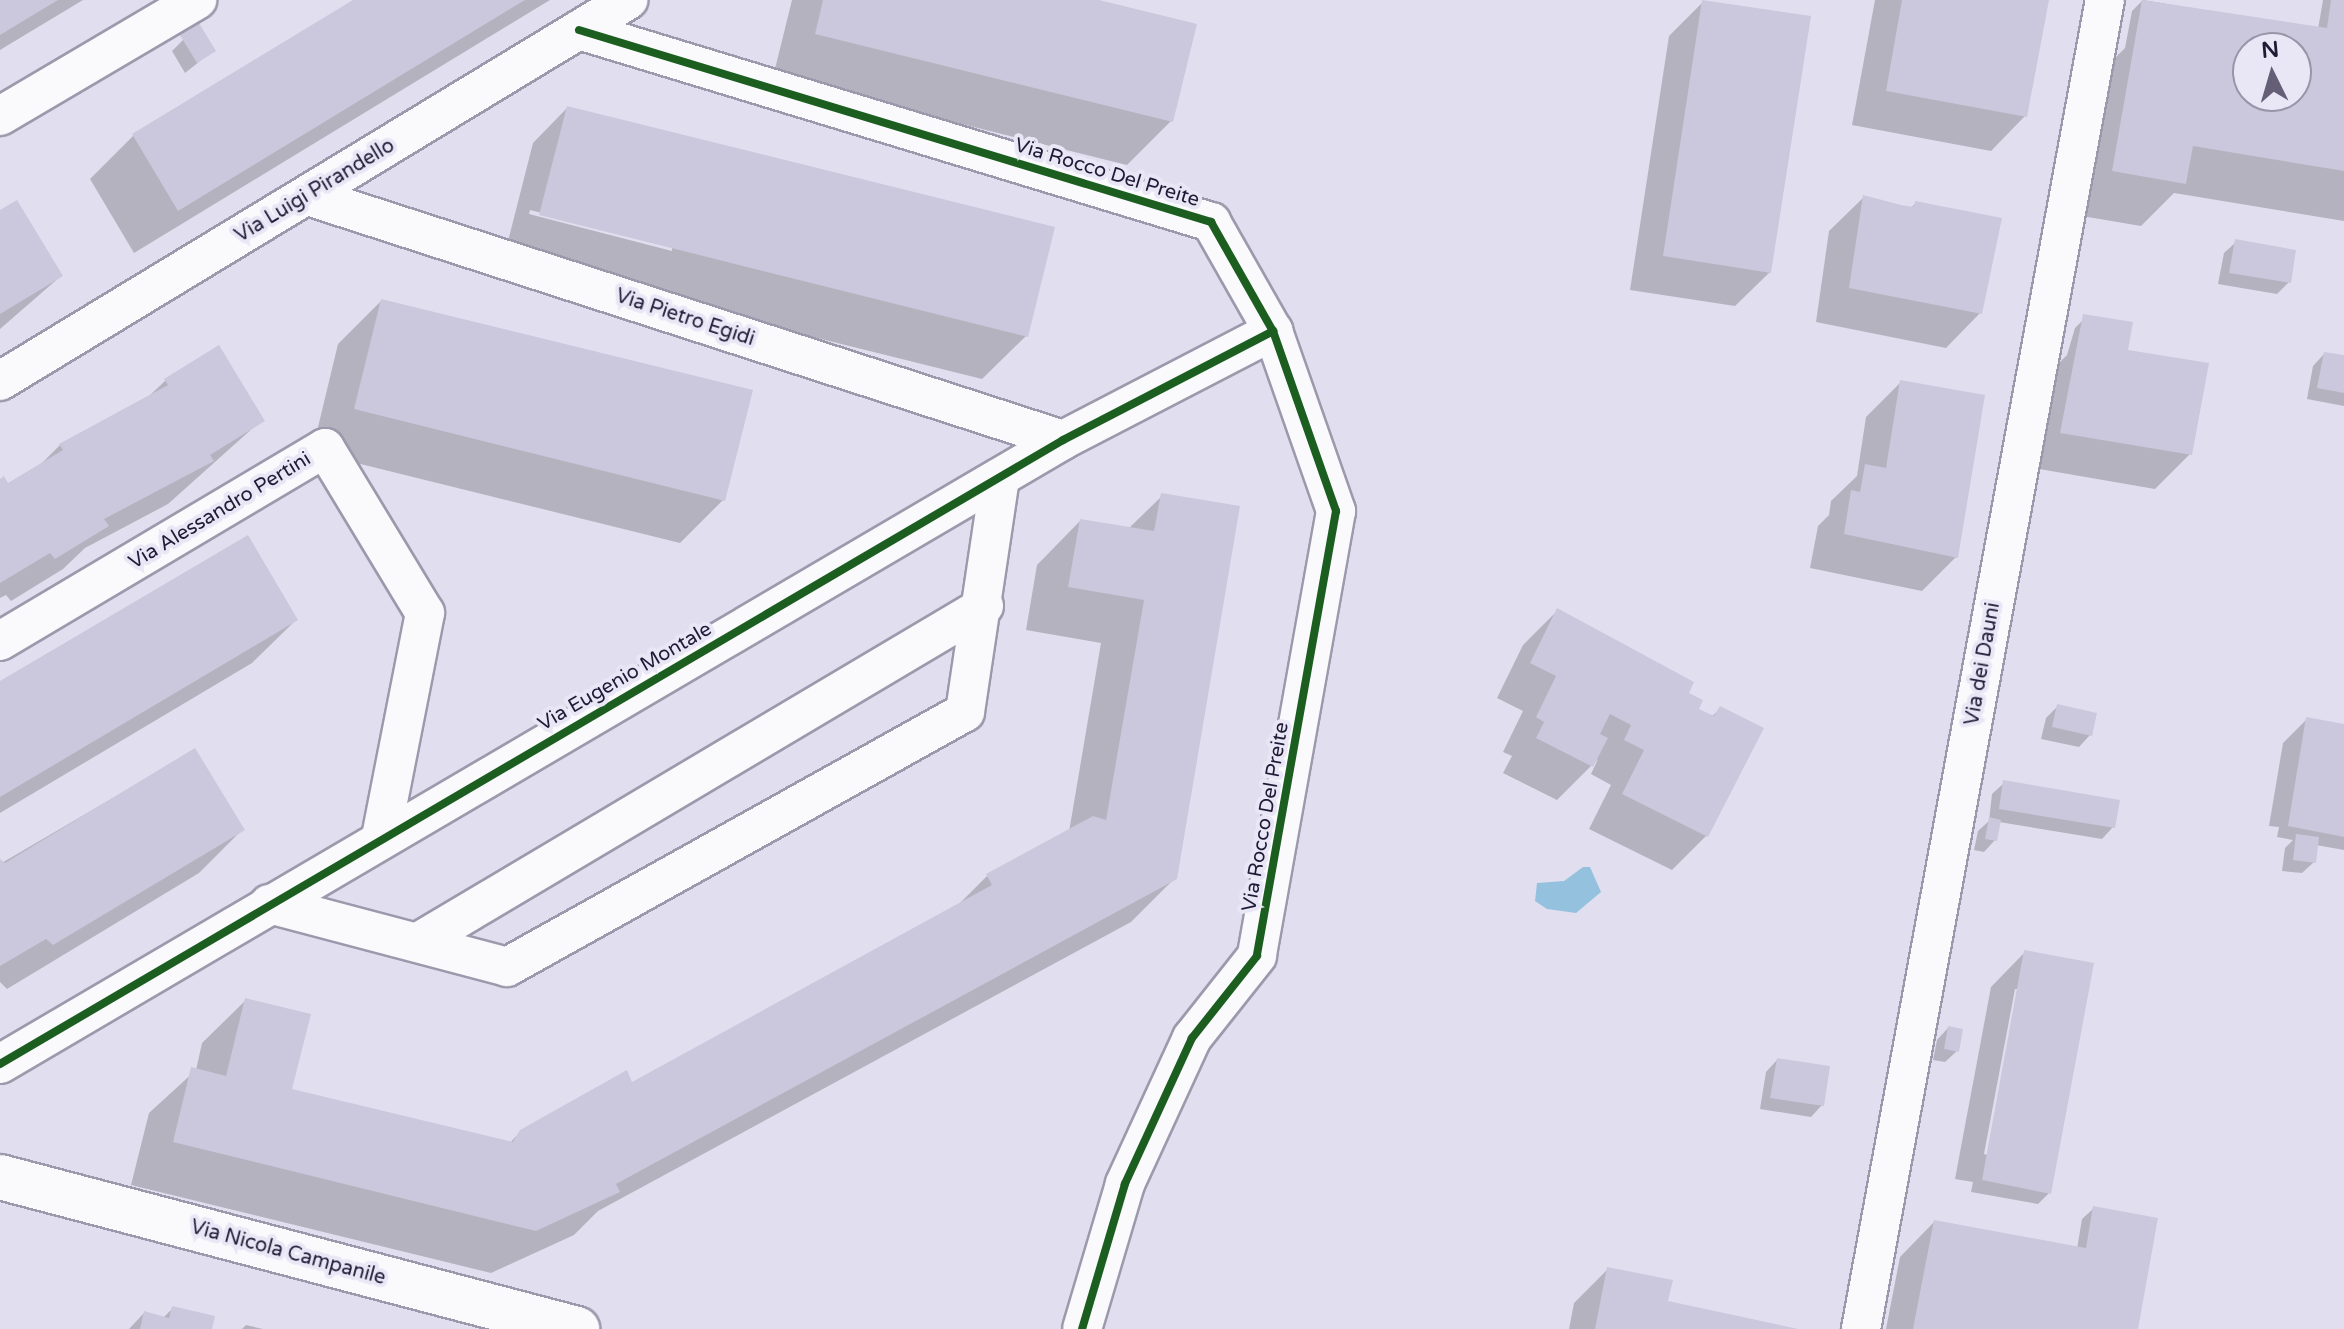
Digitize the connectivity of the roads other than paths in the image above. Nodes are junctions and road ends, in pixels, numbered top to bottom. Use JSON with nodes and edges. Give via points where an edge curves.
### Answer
{"nodes":[{"id":1,"x":197,"y":0,"type":"edge"},
{"id":2,"x":628,"y":0,"type":"edge"},
{"id":3,"x":2105,"y":0,"type":"edge"},
{"id":4,"x":579,"y":30,"type":"junction"},
{"id":5,"x":0,"y":116,"type":"edge"},
{"id":6,"x":308,"y":196,"type":"junction"},
{"id":7,"x":1273,"y":331,"type":"junction"},
{"id":8,"x":0,"y":381,"type":"edge"},
{"id":9,"x":1063,"y":440,"type":"junction"},
{"id":10,"x":1000,"y":478,"type":"junction"},
{"id":11,"x":984,"y":606,"type":"junction"},
{"id":12,"x":0,"y":641,"type":"edge"},
{"id":13,"x":381,"y":837,"type":"junction"},
{"id":14,"x":269,"y":904,"type":"junction"},
{"id":15,"x":420,"y":941,"type":"junction"},
{"id":16,"x":0,"y":1064,"type":"edge"},
{"id":17,"x":0,"y":1177,"type":"edge"},
{"id":18,"x":577,"y":1329,"type":"edge"},
{"id":19,"x":1082,"y":1329,"type":"edge"},
{"id":20,"x":1861,"y":1329,"type":"edge"}],
"edges":[{"from":1,"to":5,"type":"street"},
{"from":2,"to":4,"type":"street","name":"Via Luigi Pirandello"},
{"from":3,"to":20,"type":"street","name":"Via dei Dauni"},
{"from":4,"to":6,"type":"street","name":"Via Luigi Pirandello"},
{"from":4,"to":7,"type":"street","name":"Via Rocco Del Preite","via":[[1211,222]]},
{"from":6,"to":8,"type":"street","name":"Via Luigi Pirandello"},
{"from":6,"to":9,"type":"street","name":"Via Pietro Egidi"},
{"from":7,"to":9,"type":"street","name":"Via Eugenio Montale"},
{"from":7,"to":19,"type":"street","name":"Via Rocco Del Preite","via":[[1336,511],[1257,956],[1192,1038],[1125,1184]]},
{"from":9,"to":10,"type":"street","name":"Via Eugenio Montale"},
{"from":10,"to":11,"type":"street"},
{"from":10,"to":13,"type":"street","name":"Via Eugenio Montale"},
{"from":11,"to":15,"type":"street"},
{"from":11,"to":15,"type":"street","via":[[965,712],[507,967]]},
{"from":12,"to":13,"type":"street","name":"Via Alessandro Pertini","via":[[325,448],[425,613]]},
{"from":13,"to":14,"type":"street","name":"Via Eugenio Montale"},
{"from":14,"to":15,"type":"street"},
{"from":14,"to":16,"type":"street","name":"Via Eugenio Montale"},
{"from":17,"to":18,"type":"street","name":"Via Nicola Campanile"}]}
